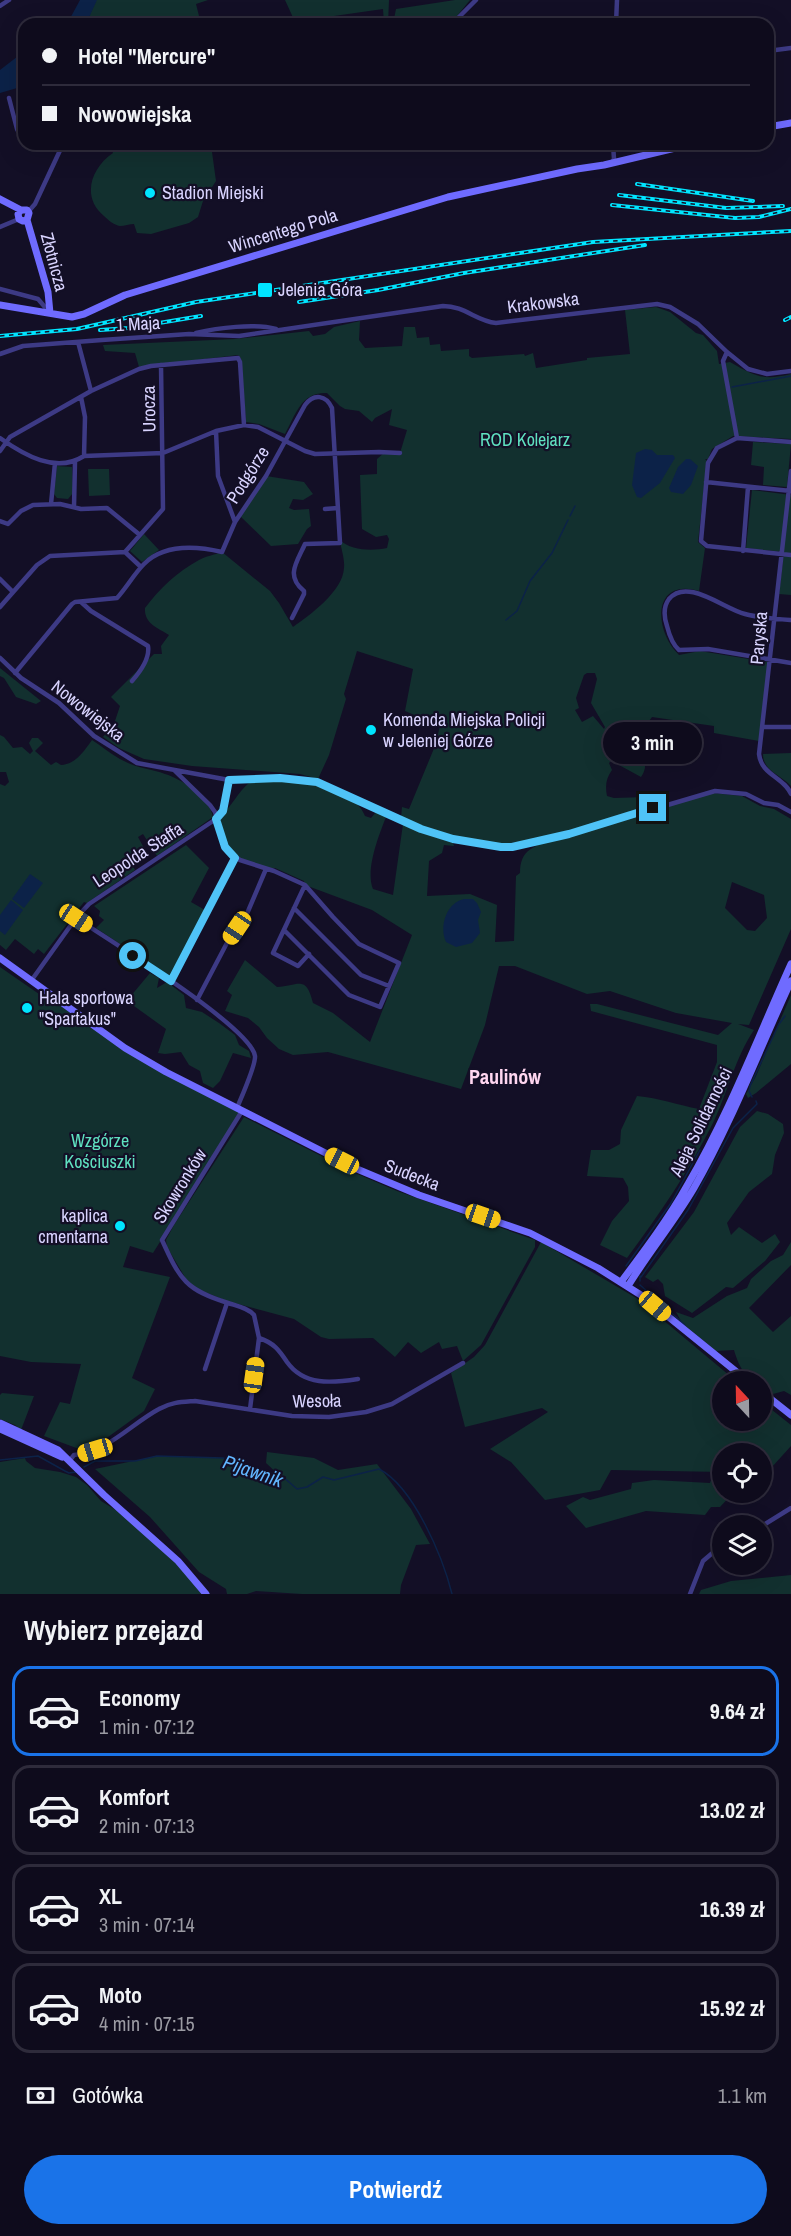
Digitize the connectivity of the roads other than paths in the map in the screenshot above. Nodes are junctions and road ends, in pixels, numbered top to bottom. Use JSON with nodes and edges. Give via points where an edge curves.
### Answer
{"nodes":[{"id":1,"x":9,"y":0,"type":"edge"},
{"id":2,"x":476,"y":0,"type":"edge"},
{"id":3,"x":617,"y":0,"type":"edge"},
{"id":4,"x":0,"y":6,"type":"edge"},
{"id":5,"x":458,"y":18,"type":"edge"},
{"id":6,"x":616,"y":18,"type":"edge"},
{"id":7,"x":791,"y":48,"type":"edge"},
{"id":8,"x":774,"y":50,"type":"edge"},
{"id":9,"x":9,"y":98,"type":"dead end"},
{"id":10,"x":791,"y":123,"type":"edge"},
{"id":11,"x":774,"y":126,"type":"edge"},
{"id":12,"x":18,"y":131,"type":"edge"},
{"id":13,"x":60,"y":150,"type":"edge"},
{"id":14,"x":613,"y":150,"type":"edge"},
{"id":15,"x":664,"y":150,"type":"edge"},
{"id":16,"x":612,"y":161,"type":"junction"},
{"id":17,"x":0,"y":199,"type":"edge"},
{"id":18,"x":25,"y":211,"type":"junction"},
{"id":19,"x":23,"y":219,"type":"junction"},
{"id":20,"x":0,"y":226,"type":"edge"},
{"id":21,"x":0,"y":290,"type":"edge"},
{"id":22,"x":0,"y":305,"type":"edge"},
{"id":23,"x":50,"y":312,"type":"junction"},
{"id":24,"x":189,"y":334,"type":"joint"},
{"id":25,"x":78,"y":342,"type":"junction"},
{"id":26,"x":727,"y":352,"type":"junction"},
{"id":27,"x":0,"y":354,"type":"edge"},
{"id":28,"x":162,"y":366,"type":"junction"},
{"id":29,"x":791,"y":371,"type":"edge"},
{"id":30,"x":91,"y":391,"type":"junction"},
{"id":31,"x":81,"y":397,"type":"junction"},
{"id":32,"x":244,"y":425,"type":"junction"},
{"id":33,"x":216,"y":432,"type":"junction"},
{"id":34,"x":0,"y":438,"type":"edge"},
{"id":35,"x":736,"y":438,"type":"junction"},
{"id":36,"x":6,"y":442,"type":"junction"},
{"id":37,"x":285,"y":442,"type":"junction"},
{"id":38,"x":791,"y":442,"type":"edge"},
{"id":39,"x":0,"y":451,"type":"edge"},
{"id":40,"x":163,"y":453,"type":"junction"},
{"id":41,"x":335,"y":453,"type":"junction"},
{"id":42,"x":400,"y":453,"type":"dead end"},
{"id":43,"x":84,"y":456,"type":"junction"},
{"id":44,"x":75,"y":462,"type":"junction"},
{"id":45,"x":55,"y":463,"type":"junction"},
{"id":46,"x":791,"y":471,"type":"edge"},
{"id":47,"x":706,"y":482,"type":"junction"},
{"id":48,"x":748,"y":487,"type":"junction"},
{"id":49,"x":790,"y":491,"type":"edge"},
{"id":50,"x":51,"y":504,"type":"junction"},
{"id":51,"x":74,"y":507,"type":"junction"},
{"id":52,"x":338,"y":508,"type":"junction"},
{"id":53,"x":325,"y":509,"type":"dead end"},
{"id":54,"x":0,"y":521,"type":"edge"},
{"id":55,"x":235,"y":522,"type":"junction"},
{"id":56,"x":140,"y":534,"type":"junction"},
{"id":57,"x":743,"y":550,"type":"junction"},
{"id":58,"x":124,"y":552,"type":"junction"},
{"id":59,"x":781,"y":554,"type":"junction"},
{"id":60,"x":791,"y":555,"type":"edge"},
{"id":61,"x":141,"y":567,"type":"junction"},
{"id":62,"x":0,"y":579,"type":"edge"},
{"id":63,"x":13,"y":592,"type":"junction"},
{"id":64,"x":81,"y":602,"type":"junction"},
{"id":65,"x":0,"y":607,"type":"edge"},
{"id":66,"x":292,"y":618,"type":"dead end"},
{"id":67,"x":774,"y":619,"type":"junction"},
{"id":68,"x":791,"y":620,"type":"edge"},
{"id":69,"x":0,"y":658,"type":"edge"},
{"id":70,"x":770,"y":660,"type":"junction"},
{"id":71,"x":791,"y":663,"type":"edge"},
{"id":72,"x":15,"y":673,"type":"junction"},
{"id":73,"x":132,"y":681,"type":"dead end"},
{"id":74,"x":762,"y":727,"type":"junction"},
{"id":75,"x":791,"y":727,"type":"edge"},
{"id":76,"x":175,"y":771,"type":"junction"},
{"id":77,"x":229,"y":780,"type":"junction"},
{"id":78,"x":791,"y":794,"type":"edge"},
{"id":79,"x":791,"y":812,"type":"edge"},
{"id":80,"x":216,"y":819,"type":"junction"},
{"id":81,"x":235,"y":858,"type":"junction"},
{"id":82,"x":266,"y":869,"type":"junction"},
{"id":83,"x":305,"y":885,"type":"junction"},
{"id":84,"x":294,"y":908,"type":"junction"},
{"id":85,"x":76,"y":918,"type":"junction"},
{"id":86,"x":284,"y":930,"type":"junction"},
{"id":87,"x":309,"y":954,"type":"junction"},
{"id":88,"x":0,"y":958,"type":"edge"},
{"id":89,"x":791,"y":964,"type":"edge"},
{"id":90,"x":31,"y":981,"type":"junction"},
{"id":91,"x":171,"y":981,"type":"junction"},
{"id":92,"x":791,"y":981,"type":"edge"},
{"id":93,"x":388,"y":986,"type":"junction"},
{"id":94,"x":197,"y":1000,"type":"junction"},
{"id":95,"x":240,"y":1110,"type":"junction"},
{"id":96,"x":624,"y":1284,"type":"junction"},
{"id":97,"x":227,"y":1303,"type":"junction"},
{"id":98,"x":259,"y":1338,"type":"junction"},
{"id":99,"x":463,"y":1363,"type":"dead end"},
{"id":100,"x":205,"y":1369,"type":"dead end"},
{"id":101,"x":735,"y":1371,"type":"edge"},
{"id":102,"x":358,"y":1379,"type":"dead end"},
{"id":103,"x":772,"y":1400,"type":"edge"},
{"id":104,"x":250,"y":1409,"type":"junction"},
{"id":105,"x":791,"y":1415,"type":"edge"},
{"id":106,"x":0,"y":1423,"type":"edge"},
{"id":107,"x":0,"y":1429,"type":"edge"},
{"id":108,"x":70,"y":1460,"type":"junction"},
{"id":109,"x":791,"y":1508,"type":"edge"},
{"id":110,"x":772,"y":1520,"type":"edge"},
{"id":111,"x":712,"y":1554,"type":"edge"},
{"id":112,"x":206,"y":1594,"type":"edge"},
{"id":113,"x":690,"y":1594,"type":"edge"}],
"edges":[{"from":1,"to":4,"type":"street"},
{"from":2,"to":5,"type":"street"},
{"from":3,"to":6,"type":"street"},
{"from":7,"to":8,"type":"street"},
{"from":9,"to":12,"type":"street"},
{"from":10,"to":11,"type":"street"},
{"from":13,"to":18,"type":"street","via":[[35,204]]},
{"from":14,"to":16,"type":"street"},
{"from":15,"to":16,"type":"street","name":"Wincentego Pola"},
{"from":16,"to":23,"type":"street","name":"Wincentego Pola","via":[[432,202],[126,295],[79,316]]},
{"from":17,"to":18,"type":"street"},
{"from":18,"to":19,"type":"street","via":[[18,214]]},
{"from":19,"to":20,"type":"street"},
{"from":19,"to":23,"type":"street","name":"Złotnicza","via":[[48,292]]},
{"from":21,"to":23,"type":"street","via":[[38,299]]},
{"from":22,"to":23,"type":"street","name":"Wincentego Pola"},
{"from":24,"to":25,"type":"street","name":"1 Maja"},
{"from":24,"to":26,"type":"street","name":"Krakowska","via":[[263,325],[279,329],[442,306],[461,308],[496,323],[657,304],[693,320]]},
{"from":25,"to":27,"type":"street","name":"1 Maja","via":[[23,346]]},
{"from":25,"to":30,"type":"street"},
{"from":26,"to":29,"type":"street","name":"Krakowska","via":[[754,372]]},
{"from":26,"to":35,"type":"street","via":[[723,362]]},
{"from":28,"to":30,"type":"street","via":[[138,369]]},
{"from":28,"to":32,"type":"street","via":[[238,358]]},
{"from":28,"to":40,"type":"street","name":"Urocza"},
{"from":30,"to":31,"type":"street"},
{"from":31,"to":36,"type":"street"},
{"from":31,"to":43,"type":"street"},
{"from":32,"to":33,"type":"street","name":"Urocza"},
{"from":32,"to":37,"type":"street","name":"Podgórze","via":[[258,427]]},
{"from":33,"to":40,"type":"street","name":"Urocza"},
{"from":33,"to":55,"type":"street","name":"Podgórze","via":[[218,476]]},
{"from":34,"to":36,"type":"street"},
{"from":35,"to":38,"type":"street"},
{"from":35,"to":47,"type":"street","via":[[717,448],[710,457]]},
{"from":36,"to":39,"type":"street"},
{"from":36,"to":45,"type":"street","via":[[29,457]]},
{"from":37,"to":41,"type":"street","name":"Podgórze","via":[[305,452]]},
{"from":37,"to":41,"type":"street","name":"Podgórze","via":[[307,402],[321,397],[332,408]]},
{"from":37,"to":55,"type":"street","name":"Podgórze"},
{"from":40,"to":43,"type":"street"},
{"from":40,"to":56,"type":"street","name":"Urocza","via":[[163,509]]},
{"from":41,"to":42,"type":"street","name":"Podgórze"},
{"from":41,"to":52,"type":"street","name":"Podgórze"},
{"from":43,"to":44,"type":"street"},
{"from":44,"to":45,"type":"street"},
{"from":44,"to":51,"type":"street"},
{"from":45,"to":50,"type":"street"},
{"from":46,"to":49,"type":"street","name":"Paryska"},
{"from":47,"to":48,"type":"street"},
{"from":47,"to":57,"type":"street","via":[[703,545]]},
{"from":48,"to":49,"type":"street"},
{"from":48,"to":57,"type":"street"},
{"from":49,"to":59,"type":"street","name":"Paryska"},
{"from":50,"to":51,"type":"street"},
{"from":50,"to":54,"type":"street","via":[[26,507],[6,524]]},
{"from":51,"to":56,"type":"street","via":[[110,509]]},
{"from":52,"to":53,"type":"street"},
{"from":52,"to":66,"type":"street","name":"Podgórze","via":[[340,543],[305,544],[294,567],[295,584],[304,594]]},
{"from":55,"to":61,"type":"street","name":"Podgórze","via":[[222,552],[198,548],[165,551]]},
{"from":56,"to":58,"type":"street","name":"Urocza"},
{"from":57,"to":59,"type":"street"},
{"from":58,"to":61,"type":"street"},
{"from":58,"to":63,"type":"street","via":[[50,556]]},
{"from":59,"to":60,"type":"street"},
{"from":59,"to":67,"type":"street","name":"Paryska"},
{"from":61,"to":64,"type":"street","via":[[117,598]]},
{"from":62,"to":63,"type":"street"},
{"from":63,"to":65,"type":"street"},
{"from":64,"to":72,"type":"street","via":[[69,606]]},
{"from":64,"to":73,"type":"street","via":[[148,646],[144,663]]},
{"from":67,"to":68,"type":"street"},
{"from":67,"to":70,"type":"street","name":"Paryska"},
{"from":67,"to":70,"type":"street","via":[[734,610],[684,591],[669,599],[664,610],[675,647]]},
{"from":69,"to":72,"type":"street","name":"Nowowiejska"},
{"from":70,"to":71,"type":"street"},
{"from":70,"to":74,"type":"street","name":"Paryska"},
{"from":72,"to":76,"type":"street","name":"Nowowiejska","via":[[59,703],[115,751],[137,763]]},
{"from":74,"to":75,"type":"street"},
{"from":74,"to":78,"type":"street","name":"Paryska","via":[[760,760],[765,770]]},
{"from":76,"to":77,"type":"street","name":"Nowowiejska"},
{"from":76,"to":80,"type":"street","via":[[205,798]]},
{"from":77,"to":79,"type":"street","name":"Nowowiejska","via":[[280,778],[317,782],[421,829],[453,839],[506,847],[569,834],[715,791],[746,794]]},
{"from":77,"to":80,"type":"street","via":[[223,811]]},
{"from":80,"to":81,"type":"street","via":[[225,847]]},
{"from":80,"to":85,"type":"street","name":"Leopolda Staffa","via":[[103,894]]},
{"from":81,"to":82,"type":"street"},
{"from":81,"to":91,"type":"street"},
{"from":82,"to":83,"type":"street"},
{"from":82,"to":94,"type":"street","via":[[246,916]]},
{"from":83,"to":84,"type":"street"},
{"from":83,"to":93,"type":"street","via":[[359,944],[399,963]]},
{"from":84,"to":86,"type":"street"},
{"from":84,"to":93,"type":"street","via":[[361,975]]},
{"from":85,"to":90,"type":"street","name":"Leopolda Staffa"},
{"from":85,"to":91,"type":"street"},
{"from":86,"to":87,"type":"street"},
{"from":86,"to":87,"type":"street","via":[[273,953],[298,966]]},
{"from":87,"to":93,"type":"street","via":[[352,997],[380,1007]]},
{"from":88,"to":90,"type":"street","name":"Sudecka"},
{"from":89,"to":96,"type":"street","name":"Aleja Solidarności","via":[[713,1137],[668,1218]]},
{"from":90,"to":95,"type":"street","name":"Sudecka","via":[[125,1048]]},
{"from":91,"to":94,"type":"street"},
{"from":92,"to":96,"type":"street","name":"Aleja Solidarności","via":[[705,1167],[676,1218]]},
{"from":94,"to":95,"type":"street","via":[[246,1040],[254,1053]]},
{"from":95,"to":96,"type":"street","name":"Sudecka","via":[[400,1188],[530,1233]]},
{"from":95,"to":97,"type":"street","name":"Skowronków","via":[[162,1240],[188,1286]]},
{"from":96,"to":101,"type":"street","name":"Sudecka"},
{"from":97,"to":98,"type":"street","name":"Skowronków","via":[[252,1312]]},
{"from":97,"to":100,"type":"street"},
{"from":98,"to":102,"type":"street","via":[[278,1348],[295,1372],[311,1380]]},
{"from":98,"to":104,"type":"street","name":"Skowronków"},
{"from":99,"to":104,"type":"street","name":"Wesoła","via":[[392,1404],[366,1412],[304,1417]]},
{"from":103,"to":105,"type":"street"},
{"from":104,"to":108,"type":"street","name":"Wesoła","via":[[177,1402],[160,1408],[112,1441]]},
{"from":106,"to":108,"type":"street","via":[[58,1450]]},
{"from":107,"to":108,"type":"street"},
{"from":108,"to":112,"type":"street","via":[[178,1561]]},
{"from":109,"to":110,"type":"street"},
{"from":111,"to":113,"type":"street","via":[[703,1562]]}]}
